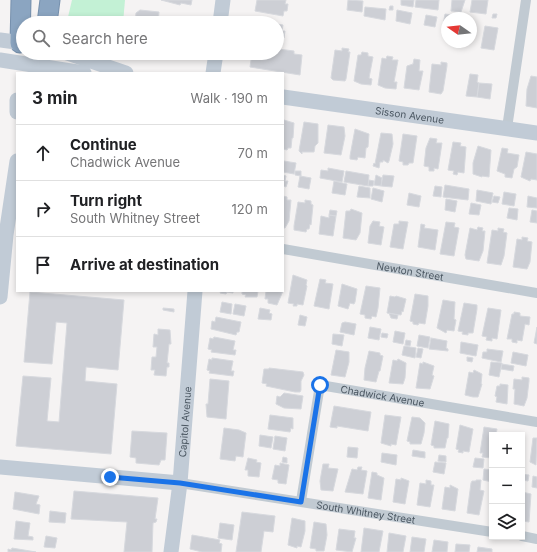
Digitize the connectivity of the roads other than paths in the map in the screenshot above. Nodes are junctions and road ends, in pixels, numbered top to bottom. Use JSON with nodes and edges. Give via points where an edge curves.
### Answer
{"nodes":[{"id":1,"x":21,"y":0,"type":"edge"},
{"id":2,"x":50,"y":0,"type":"edge"},
{"id":3,"x":223,"y":0,"type":"edge"},
{"id":4,"x":526,"y":0,"type":"edge"},
{"id":5,"x":21,"y":16,"type":"edge"},
{"id":6,"x":48,"y":16,"type":"edge"},
{"id":7,"x":221,"y":16,"type":"edge"},
{"id":8,"x":0,"y":40,"type":"edge"},
{"id":9,"x":16,"y":42,"type":"edge"},
{"id":10,"x":0,"y":60,"type":"edge"},
{"id":11,"x":88,"y":60,"type":"edge"},
{"id":12,"x":215,"y":60,"type":"edge"},
{"id":13,"x":40,"y":64,"type":"edge"},
{"id":14,"x":19,"y":68,"type":"edge"},
{"id":15,"x":79,"y":72,"type":"edge"},
{"id":16,"x":123,"y":72,"type":"edge"},
{"id":17,"x":213,"y":72,"type":"edge"},
{"id":18,"x":284,"y":97,"type":"edge"},
{"id":19,"x":507,"y":128,"type":"junction"},
{"id":20,"x":537,"y":132,"type":"edge"},
{"id":21,"x":16,"y":176,"type":"edge"},
{"id":22,"x":14,"y":205,"type":"edge"},
{"id":23,"x":284,"y":249,"type":"edge"},
{"id":24,"x":0,"y":292,"type":"edge"},
{"id":25,"x":195,"y":292,"type":"edge"},
{"id":26,"x":537,"y":292,"type":"edge"},
{"id":27,"x":537,"y":422,"type":"edge"},
{"id":28,"x":0,"y":467,"type":"edge"},
{"id":29,"x":180,"y":483,"type":"junction"},
{"id":30,"x":301,"y":502,"type":"junction"},
{"id":31,"x":489,"y":532,"type":"edge"},
{"id":32,"x":525,"y":537,"type":"edge"},
{"id":33,"x":537,"y":539,"type":"edge"},
{"id":34,"x":171,"y":552,"type":"edge"}],
"edges":[{"from":1,"to":5,"type":"highway"},
{"from":2,"to":6,"type":"highway"},
{"from":3,"to":7,"type":"main road"},
{"from":4,"to":19,"type":"street"},
{"from":8,"to":9,"type":"main road"},
{"from":10,"to":14,"type":"main road"},
{"from":11,"to":16,"type":"main road"},
{"from":12,"to":17,"type":"main road"},
{"from":13,"to":14,"type":"main road"},
{"from":13,"to":15,"type":"main road"},
{"from":18,"to":19,"type":"main road","name":"Sisson Avenue"},
{"from":19,"to":20,"type":"main road","name":"Sisson Avenue"},
{"from":21,"to":22,"type":"main road"},
{"from":22,"to":24,"type":"main road"},
{"from":23,"to":26,"type":"street","name":"Newton Street"},
{"from":25,"to":29,"type":"main road","name":"Capitol Avenue"},
{"from":27,"to":30,"type":"street","name":"Chadwick Avenue","via":[[320,385]]},
{"from":28,"to":29,"type":"main road","name":"South Whitney Street"},
{"from":29,"to":30,"type":"street","name":"South Whitney Street"},
{"from":29,"to":34,"type":"main road","name":"Capitol Avenue"},
{"from":30,"to":31,"type":"street","name":"South Whitney Street"},
{"from":32,"to":33,"type":"street"}]}
